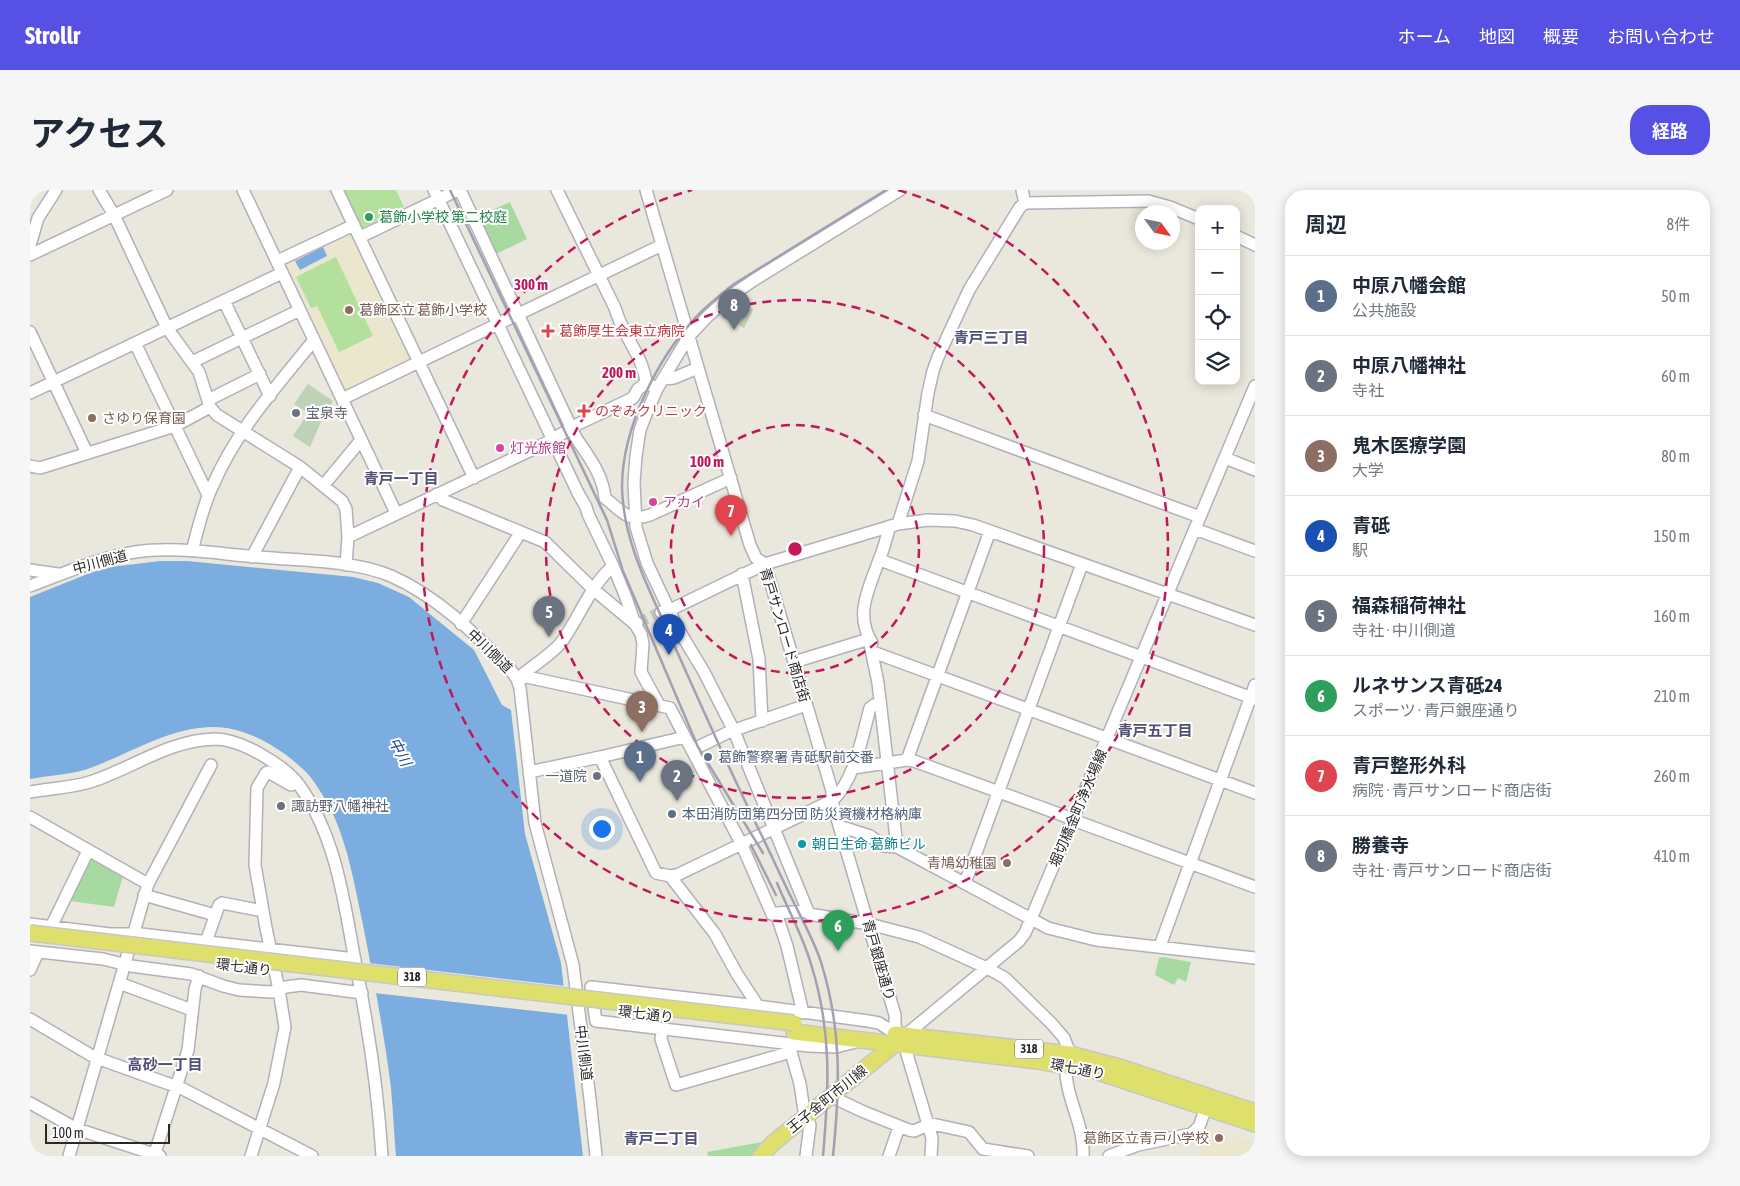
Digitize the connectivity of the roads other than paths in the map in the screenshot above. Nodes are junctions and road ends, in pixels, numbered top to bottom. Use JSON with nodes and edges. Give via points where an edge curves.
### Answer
{"nodes":[{"id":1,"x":56,"y":190,"type":"edge"},
{"id":2,"x":99,"y":190,"type":"edge"},
{"id":3,"x":167,"y":190,"type":"edge"},
{"id":4,"x":243,"y":190,"type":"edge"},
{"id":5,"x":337,"y":190,"type":"edge"},
{"id":6,"x":459,"y":190,"type":"edge"},
{"id":7,"x":557,"y":190,"type":"edge"},
{"id":8,"x":646,"y":190,"type":"edge"},
{"id":9,"x":900,"y":190,"type":"edge"},
{"id":10,"x":1022,"y":190,"type":"edge"},
{"id":11,"x":436,"y":195,"type":"edge"},
{"id":12,"x":1024,"y":203,"type":"junction"},
{"id":13,"x":114,"y":215,"type":"junction"},
{"id":14,"x":1195,"y":217,"type":"edge"},
{"id":15,"x":354,"y":225,"type":"junction"},
{"id":16,"x":360,"y":237,"type":"junction"},
{"id":17,"x":1240,"y":238,"type":"edge"},
{"id":18,"x":30,"y":245,"type":"edge"},
{"id":19,"x":662,"y":245,"type":"junction"},
{"id":20,"x":1255,"y":245,"type":"edge"},
{"id":21,"x":30,"y":255,"type":"edge"},
{"id":22,"x":277,"y":261,"type":"junction"},
{"id":23,"x":282,"y":273,"type":"junction"},
{"id":24,"x":600,"y":275,"type":"junction"},
{"id":25,"x":224,"y":301,"type":"junction"},
{"id":26,"x":300,"y":310,"type":"junction"},
{"id":27,"x":518,"y":314,"type":"junction"},
{"id":28,"x":498,"y":324,"type":"junction"},
{"id":29,"x":167,"y":328,"type":"junction"},
{"id":30,"x":30,"y":332,"type":"edge"},
{"id":31,"x":689,"y":336,"type":"junction"},
{"id":32,"x":243,"y":339,"type":"junction"},
{"id":33,"x":314,"y":340,"type":"junction"},
{"id":34,"x":135,"y":344,"type":"junction"},
{"id":35,"x":418,"y":361,"type":"junction"},
{"id":36,"x":192,"y":362,"type":"junction"},
{"id":37,"x":698,"y":368,"type":"junction"},
{"id":38,"x":260,"y":374,"type":"junction"},
{"id":39,"x":53,"y":382,"type":"junction"},
{"id":40,"x":646,"y":383,"type":"junction"},
{"id":41,"x":660,"y":384,"type":"junction"},
{"id":42,"x":1255,"y":386,"type":"edge"},
{"id":43,"x":30,"y":393,"type":"edge"},
{"id":44,"x":270,"y":396,"type":"junction"},
{"id":45,"x":342,"y":399,"type":"junction"},
{"id":46,"x":209,"y":404,"type":"junction"},
{"id":47,"x":924,"y":415,"type":"junction"},
{"id":48,"x":175,"y":426,"type":"junction"},
{"id":49,"x":572,"y":428,"type":"junction"},
{"id":50,"x":243,"y":431,"type":"junction"},
{"id":51,"x":553,"y":439,"type":"junction"},
{"id":52,"x":361,"y":440,"type":"junction"},
{"id":53,"x":88,"y":453,"type":"junction"},
{"id":54,"x":1225,"y":458,"type":"junction"},
{"id":55,"x":30,"y":466,"type":"edge"},
{"id":56,"x":300,"y":467,"type":"junction"},
{"id":57,"x":1255,"y":470,"type":"edge"},
{"id":58,"x":474,"y":478,"type":"junction"},
{"id":59,"x":731,"y":478,"type":"junction"},
{"id":60,"x":323,"y":486,"type":"junction"},
{"id":61,"x":437,"y":494,"type":"junction"},
{"id":62,"x":208,"y":495,"type":"junction"},
{"id":63,"x":604,"y":498,"type":"junction"},
{"id":64,"x":588,"y":506,"type":"junction"},
{"id":65,"x":396,"y":513,"type":"junction"},
{"id":66,"x":1200,"y":517,"type":"junction"},
{"id":67,"x":636,"y":518,"type":"junction"},
{"id":68,"x":894,"y":525,"type":"junction"},
{"id":69,"x":1195,"y":530,"type":"junction"},
{"id":70,"x":990,"y":531,"type":"junction"},
{"id":71,"x":521,"y":532,"type":"junction"},
{"id":72,"x":348,"y":537,"type":"junction"},
{"id":73,"x":192,"y":551,"type":"junction"},
{"id":74,"x":1255,"y":551,"type":"edge"},
{"id":75,"x":252,"y":557,"type":"junction"},
{"id":76,"x":880,"y":560,"type":"junction"},
{"id":77,"x":765,"y":564,"type":"junction"},
{"id":78,"x":1082,"y":564,"type":"junction"},
{"id":79,"x":346,"y":565,"type":"junction"},
{"id":80,"x":613,"y":566,"type":"junction"},
{"id":81,"x":30,"y":570,"type":"edge"},
{"id":82,"x":59,"y":574,"type":"junction"},
{"id":83,"x":742,"y":574,"type":"junction"},
{"id":84,"x":30,"y":586,"type":"edge"},
{"id":85,"x":594,"y":589,"type":"junction"},
{"id":86,"x":968,"y":594,"type":"junction"},
{"id":87,"x":1168,"y":594,"type":"junction"},
{"id":88,"x":665,"y":611,"type":"junction"},
{"id":89,"x":461,"y":624,"type":"junction"},
{"id":90,"x":636,"y":624,"type":"junction"},
{"id":91,"x":1255,"y":624,"type":"edge"},
{"id":92,"x":1059,"y":627,"type":"junction"},
{"id":93,"x":869,"y":639,"type":"junction"},
{"id":94,"x":876,"y":653,"type":"junction"},
{"id":95,"x":1142,"y":658,"type":"junction"},
{"id":96,"x":794,"y":662,"type":"junction"},
{"id":97,"x":937,"y":676,"type":"junction"},
{"id":98,"x":517,"y":679,"type":"junction"},
{"id":99,"x":1255,"y":685,"type":"edge"},
{"id":100,"x":1253,"y":698,"type":"edge"},
{"id":101,"x":880,"y":704,"type":"junction"},
{"id":102,"x":658,"y":705,"type":"junction"},
{"id":103,"x":806,"y":705,"type":"junction"},
{"id":104,"x":1028,"y":710,"type":"junction"},
{"id":105,"x":762,"y":721,"type":"junction"},
{"id":106,"x":734,"y":731,"type":"junction"},
{"id":107,"x":685,"y":737,"type":"junction"},
{"id":108,"x":1107,"y":739,"type":"junction"},
{"id":109,"x":692,"y":750,"type":"junction"},
{"id":110,"x":600,"y":757,"type":"junction"},
{"id":111,"x":907,"y":760,"type":"junction"},
{"id":112,"x":888,"y":763,"type":"junction"},
{"id":113,"x":212,"y":765,"type":"dead end"},
{"id":114,"x":852,"y":768,"type":"junction"},
{"id":115,"x":529,"y":772,"type":"junction"},
{"id":116,"x":1220,"y":780,"type":"junction"},
{"id":117,"x":296,"y":782,"type":"junction"},
{"id":118,"x":30,"y":792,"type":"edge"},
{"id":119,"x":998,"y":792,"type":"junction"},
{"id":120,"x":1255,"y":793,"type":"edge"},
{"id":121,"x":833,"y":798,"type":"junction"},
{"id":122,"x":30,"y":817,"type":"edge"},
{"id":123,"x":1073,"y":820,"type":"junction"},
{"id":124,"x":840,"y":826,"type":"junction"},
{"id":125,"x":773,"y":829,"type":"junction"},
{"id":126,"x":740,"y":843,"type":"junction"},
{"id":127,"x":897,"y":847,"type":"junction"},
{"id":128,"x":88,"y":851,"type":"junction"},
{"id":129,"x":1190,"y":863,"type":"junction"},
{"id":130,"x":670,"y":876,"type":"junction"},
{"id":131,"x":965,"y":883,"type":"junction"},
{"id":132,"x":1255,"y":887,"type":"edge"},
{"id":133,"x":146,"y":890,"type":"junction"},
{"id":134,"x":263,"y":911,"type":"junction"},
{"id":135,"x":806,"y":911,"type":"junction"},
{"id":136,"x":776,"y":913,"type":"junction"},
{"id":137,"x":215,"y":915,"type":"junction"},
{"id":138,"x":1031,"y":919,"type":"junction"},
{"id":139,"x":30,"y":924,"type":"edge"},
{"id":140,"x":869,"y":924,"type":"junction"},
{"id":141,"x":51,"y":927,"type":"junction"},
{"id":142,"x":30,"y":933,"type":"edge"},
{"id":143,"x":133,"y":934,"type":"junction"},
{"id":144,"x":206,"y":942,"type":"junction"},
{"id":145,"x":1160,"y":946,"type":"junction"},
{"id":146,"x":33,"y":948,"type":"edge"},
{"id":147,"x":272,"y":950,"type":"junction"},
{"id":148,"x":1255,"y":958,"type":"edge"},
{"id":149,"x":355,"y":959,"type":"junction"},
{"id":150,"x":124,"y":964,"type":"junction"},
{"id":151,"x":988,"y":968,"type":"junction"},
{"id":152,"x":30,"y":970,"type":"edge"},
{"id":153,"x":199,"y":976,"type":"junction"},
{"id":154,"x":119,"y":983,"type":"junction"},
{"id":155,"x":279,"y":990,"type":"junction"},
{"id":156,"x":362,"y":993,"type":"junction"},
{"id":157,"x":758,"y":1006,"type":"junction"},
{"id":158,"x":192,"y":1010,"type":"junction"},
{"id":159,"x":30,"y":1019,"type":"edge"},
{"id":160,"x":662,"y":1030,"type":"junction"},
{"id":161,"x":794,"y":1033,"type":"junction"},
{"id":162,"x":901,"y":1039,"type":"junction"},
{"id":163,"x":97,"y":1058,"type":"junction"},
{"id":164,"x":1068,"y":1060,"type":"junction"},
{"id":165,"x":177,"y":1086,"type":"junction"},
{"id":166,"x":830,"y":1096,"type":"junction"},
{"id":167,"x":30,"y":1103,"type":"edge"},
{"id":168,"x":1206,"y":1107,"type":"junction"},
{"id":169,"x":1255,"y":1112,"type":"edge"},
{"id":170,"x":806,"y":1117,"type":"junction"},
{"id":171,"x":928,"y":1124,"type":"junction"},
{"id":172,"x":1255,"y":1124,"type":"edge"},
{"id":173,"x":899,"y":1127,"type":"junction"},
{"id":174,"x":77,"y":1129,"type":"junction"},
{"id":175,"x":260,"y":1129,"type":"junction"},
{"id":176,"x":156,"y":1155,"type":"edge"},
{"id":177,"x":69,"y":1156,"type":"edge"},
{"id":178,"x":251,"y":1156,"type":"edge"},
{"id":179,"x":312,"y":1156,"type":"edge"},
{"id":180,"x":382,"y":1156,"type":"edge"},
{"id":181,"x":596,"y":1156,"type":"edge"},
{"id":182,"x":760,"y":1156,"type":"edge"},
{"id":183,"x":806,"y":1156,"type":"edge"},
{"id":184,"x":889,"y":1156,"type":"edge"},
{"id":185,"x":932,"y":1156,"type":"edge"},
{"id":186,"x":1028,"y":1156,"type":"edge"},
{"id":187,"x":1083,"y":1156,"type":"edge"},
{"id":188,"x":1110,"y":1156,"type":"edge"}],
"edges":[{"from":1,"to":18,"type":"street","via":[[38,218]]},
{"from":2,"to":13,"type":"street"},
{"from":3,"to":13,"type":"street"},
{"from":4,"to":22,"type":"street"},
{"from":5,"to":15,"type":"street"},
{"from":6,"to":11,"type":"street"},
{"from":6,"to":27,"type":"street"},
{"from":7,"to":24,"type":"street"},
{"from":8,"to":19,"type":"street","name":"青戸サンロード商店街"},
{"from":9,"to":31,"type":"street","via":[[729,297]]},
{"from":10,"to":12,"type":"street"},
{"from":11,"to":16,"type":"street"},
{"from":11,"to":28,"type":"street"},
{"from":12,"to":14,"type":"street","via":[[1148,201]]},
{"from":12,"to":47,"type":"street","via":[[969,290],[938,356]]},
{"from":13,"to":21,"type":"street"},
{"from":13,"to":29,"type":"street"},
{"from":15,"to":16,"type":"street"},
{"from":15,"to":22,"type":"street"},
{"from":16,"to":35,"type":"street"},
{"from":17,"to":20,"type":"street"},
{"from":19,"to":24,"type":"street"},
{"from":19,"to":31,"type":"street","name":"青戸サンロード商店街"},
{"from":22,"to":23,"type":"street"},
{"from":23,"to":25,"type":"street"},
{"from":23,"to":26,"type":"street"},
{"from":24,"to":27,"type":"street"},
{"from":24,"to":40,"type":"street","via":[[644,368]]},
{"from":25,"to":29,"type":"street"},
{"from":25,"to":32,"type":"street"},
{"from":26,"to":32,"type":"street"},
{"from":26,"to":33,"type":"street"},
{"from":27,"to":28,"type":"street"},
{"from":27,"to":49,"type":"street"},
{"from":28,"to":35,"type":"street"},
{"from":28,"to":51,"type":"street"},
{"from":29,"to":34,"type":"street"},
{"from":29,"to":36,"type":"street"},
{"from":30,"to":39,"type":"street"},
{"from":31,"to":37,"type":"street","name":"青戸サンロード商店街"},
{"from":31,"to":41,"type":"street"},
{"from":32,"to":36,"type":"street"},
{"from":32,"to":38,"type":"street"},
{"from":33,"to":44,"type":"street"},
{"from":33,"to":45,"type":"street"},
{"from":34,"to":39,"type":"street"},
{"from":34,"to":48,"type":"street"},
{"from":35,"to":45,"type":"street"},
{"from":35,"to":58,"type":"street"},
{"from":36,"to":46,"type":"street","via":[[199,372]]},
{"from":37,"to":41,"type":"street"},
{"from":37,"to":59,"type":"street","name":"青戸サンロード商店街"},
{"from":38,"to":44,"type":"street"},
{"from":38,"to":46,"type":"street"},
{"from":39,"to":43,"type":"street"},
{"from":39,"to":53,"type":"street"},
{"from":40,"to":41,"type":"street"},
{"from":40,"to":49,"type":"street","via":[[633,398]]},
{"from":41,"to":67,"type":"street","via":[[646,414],[638,443],[634,477]]},
{"from":42,"to":54,"type":"street","name":"堀切橋金町浄水場線"},
{"from":44,"to":50,"type":"street"},
{"from":45,"to":52,"type":"street"},
{"from":46,"to":48,"type":"street"},
{"from":46,"to":50,"type":"street","via":[[217,415]]},
{"from":47,"to":66,"type":"street"},
{"from":47,"to":68,"type":"street","via":[[918,462]]},
{"from":48,"to":53,"type":"street"},
{"from":48,"to":62,"type":"street"},
{"from":49,"to":51,"type":"street"},
{"from":49,"to":63,"type":"street","via":[[604,486]]},
{"from":50,"to":56,"type":"street"},
{"from":50,"to":62,"type":"street"},
{"from":51,"to":58,"type":"street"},
{"from":51,"to":64,"type":"street","via":[[578,493]]},
{"from":52,"to":60,"type":"street"},
{"from":52,"to":65,"type":"street"},
{"from":53,"to":55,"type":"street","via":[[40,468]]},
{"from":54,"to":57,"type":"street"},
{"from":54,"to":66,"type":"street","name":"堀切橋金町浄水場線"},
{"from":56,"to":60,"type":"street"},
{"from":56,"to":75,"type":"street"},
{"from":58,"to":61,"type":"street"},
{"from":59,"to":67,"type":"street","via":[[650,515]]},
{"from":59,"to":77,"type":"street","name":"青戸サンロード商店街","via":[[750,545],[756,558]]},
{"from":60,"to":72,"type":"street","via":[[342,501],[346,509]]},
{"from":61,"to":65,"type":"street"},
{"from":61,"to":71,"type":"street","via":[[443,500]]},
{"from":62,"to":73,"type":"street"},
{"from":63,"to":64,"type":"street"},
{"from":63,"to":67,"type":"street","via":[[627,517]]},
{"from":64,"to":80,"type":"street","via":[[588,514]]},
{"from":65,"to":72,"type":"street"},
{"from":66,"to":69,"type":"street","name":"堀切橋金町浄水場線"},
{"from":67,"to":88,"type":"street","via":[[643,551]]},
{"from":68,"to":70,"type":"street","via":[[942,520]]},
{"from":68,"to":76,"type":"street"},
{"from":68,"to":77,"type":"street"},
{"from":69,"to":74,"type":"street"},
{"from":69,"to":87,"type":"street","name":"堀切橋金町浄水場線"},
{"from":70,"to":78,"type":"street"},
{"from":70,"to":86,"type":"street"},
{"from":71,"to":85,"type":"street","via":[[547,544]]},
{"from":71,"to":89,"type":"street"},
{"from":72,"to":79,"type":"street"},
{"from":73,"to":75,"type":"street","name":"中川側道"},
{"from":73,"to":82,"type":"street","name":"中川側道","via":[[168,549],[120,555]]},
{"from":75,"to":79,"type":"street","name":"中川側道"},
{"from":76,"to":86,"type":"street"},
{"from":76,"to":93,"type":"street","via":[[863,602]]},
{"from":77,"to":83,"type":"street"},
{"from":77,"to":96,"type":"street","name":"青戸サンロード商店街"},
{"from":78,"to":87,"type":"street"},
{"from":78,"to":92,"type":"street"},
{"from":79,"to":89,"type":"street","name":"中川側道","via":[[392,576],[438,604]]},
{"from":80,"to":85,"type":"street"},
{"from":80,"to":90,"type":"street"},
{"from":81,"to":82,"type":"street"},
{"from":82,"to":84,"type":"street","name":"中川側道"},
{"from":83,"to":88,"type":"street"},
{"from":83,"to":105,"type":"street","via":[[759,659]]},
{"from":85,"to":90,"type":"street"},
{"from":85,"to":98,"type":"street","via":[[560,644]]},
{"from":86,"to":92,"type":"street"},
{"from":86,"to":97,"type":"street"},
{"from":87,"to":91,"type":"street"},
{"from":87,"to":95,"type":"street","name":"堀切橋金町浄水場線"},
{"from":88,"to":106,"type":"street","via":[[704,672]]},
{"from":89,"to":98,"type":"street","name":"中川側道"},
{"from":90,"to":102,"type":"street","via":[[643,644],[641,672]]},
{"from":92,"to":95,"type":"street"},
{"from":92,"to":104,"type":"street"},
{"from":93,"to":94,"type":"street"},
{"from":93,"to":96,"type":"street"},
{"from":94,"to":97,"type":"street"},
{"from":94,"to":101,"type":"street"},
{"from":95,"to":100,"type":"street"},
{"from":95,"to":108,"type":"street","name":"堀切橋金町浄水場線"},
{"from":96,"to":103,"type":"street","name":"青戸サンロード商店街"},
{"from":97,"to":104,"type":"street"},
{"from":97,"to":111,"type":"street"},
{"from":98,"to":102,"type":"street","via":[[527,677]]},
{"from":98,"to":115,"type":"street","name":"中川側道"},
{"from":99,"to":100,"type":"street"},
{"from":100,"to":116,"type":"street"},
{"from":101,"to":112,"type":"street"},
{"from":101,"to":114,"type":"street","via":[[870,708]]},
{"from":102,"to":107,"type":"street","via":[[670,708]]},
{"from":103,"to":105,"type":"street"},
{"from":103,"to":121,"type":"street","name":"青戸サンロード商店街"},
{"from":104,"to":108,"type":"street"},
{"from":104,"to":119,"type":"street"},
{"from":105,"to":106,"type":"street"},
{"from":106,"to":109,"type":"street"},
{"from":106,"to":125,"type":"street"},
{"from":107,"to":109,"type":"street"},
{"from":107,"to":110,"type":"street"},
{"from":108,"to":116,"type":"street"},
{"from":108,"to":123,"type":"street","name":"堀切橋金町浄水場線"},
{"from":109,"to":126,"type":"street"},
{"from":110,"to":115,"type":"street"},
{"from":110,"to":130,"type":"street","via":[[656,873]]},
{"from":111,"to":112,"type":"street"},
{"from":111,"to":119,"type":"street"},
{"from":112,"to":114,"type":"street"},
{"from":112,"to":127,"type":"street"},
{"from":113,"to":133,"type":"street"},
{"from":114,"to":121,"type":"street","via":[[844,789]]},
{"from":115,"to":181,"type":"street","name":"中川側道","via":[[536,829],[572,965]]},
{"from":116,"to":120,"type":"street"},
{"from":116,"to":129,"type":"street"},
{"from":117,"to":118,"type":"street","via":[[255,751],[234,742],[214,739],[148,756],[85,783]]},
{"from":117,"to":134,"type":"street","via":[[291,785],[268,772],[257,788],[255,865]]},
{"from":117,"to":149,"type":"street","via":[[316,812],[332,853]]},
{"from":119,"to":123,"type":"street"},
{"from":119,"to":131,"type":"street"},
{"from":121,"to":124,"type":"street","name":"青戸銀座通り"},
{"from":121,"to":125,"type":"street"},
{"from":122,"to":128,"type":"street"},
{"from":123,"to":129,"type":"street"},
{"from":123,"to":138,"type":"street","name":"堀切橋金町浄水場線"},
{"from":124,"to":127,"type":"street","via":[[870,836],[884,846]]},
{"from":124,"to":140,"type":"street","name":"青戸銀座通り"},
{"from":125,"to":126,"type":"street"},
{"from":125,"to":135,"type":"street"},
{"from":126,"to":130,"type":"street"},
{"from":126,"to":136,"type":"street","via":[[772,914]]},
{"from":127,"to":131,"type":"street"},
{"from":128,"to":133,"type":"street"},
{"from":128,"to":141,"type":"street"},
{"from":129,"to":132,"type":"street"},
{"from":129,"to":145,"type":"street"},
{"from":130,"to":157,"type":"street","via":[[715,934]]},
{"from":131,"to":138,"type":"street"},
{"from":133,"to":137,"type":"street"},
{"from":133,"to":143,"type":"street"},
{"from":134,"to":137,"type":"street","via":[[222,903]]},
{"from":134,"to":147,"type":"street"},
{"from":135,"to":136,"type":"street"},
{"from":135,"to":140,"type":"street","via":[[811,915]]},
{"from":136,"to":161,"type":"street","via":[[790,956]]},
{"from":137,"to":144,"type":"street"},
{"from":138,"to":145,"type":"street","via":[[1048,928],[1096,940]]},
{"from":138,"to":151,"type":"street","name":"堀切橋金町浄水場線","via":[[1019,941]]},
{"from":139,"to":141,"type":"street"},
{"from":140,"to":151,"type":"street","via":[[919,936]]},
{"from":140,"to":162,"type":"street","name":"青戸銀座通り"},
{"from":141,"to":143,"type":"street"},
{"from":142,"to":161,"type":"main road","name":"環七通り","number":"318","bridge":true},
{"from":143,"to":144,"type":"street"},
{"from":143,"to":150,"type":"street"},
{"from":144,"to":147,"type":"street"},
{"from":145,"to":148,"type":"street"},
{"from":146,"to":150,"type":"street"},
{"from":146,"to":152,"type":"street"},
{"from":146,"to":161,"type":"main road","name":"環七通り","number":"318"},
{"from":147,"to":149,"type":"street"},
{"from":147,"to":155,"type":"street"},
{"from":149,"to":156,"type":"street"},
{"from":150,"to":153,"type":"street"},
{"from":150,"to":154,"type":"street"},
{"from":151,"to":162,"type":"street","name":"堀切橋金町浄水場線"},
{"from":151,"to":164,"type":"street","via":[[1005,978],[1052,1024],[1064,1038]]},
{"from":153,"to":155,"type":"street","via":[[239,990]]},
{"from":153,"to":158,"type":"street"},
{"from":154,"to":158,"type":"street"},
{"from":154,"to":163,"type":"street"},
{"from":155,"to":156,"type":"street","via":[[301,985]]},
{"from":155,"to":175,"type":"street","via":[[285,1027],[274,1083]]},
{"from":156,"to":180,"type":"street"},
{"from":157,"to":160,"type":"street","via":[[591,986],[596,1022]]},
{"from":157,"to":161,"type":"street"},
{"from":158,"to":165,"type":"street","via":[[188,1050]]},
{"from":159,"to":163,"type":"street"},
{"from":160,"to":161,"type":"street"},
{"from":160,"to":161,"type":"street","via":[[661,1039],[676,1085]]},
{"from":161,"to":162,"type":"main road","name":"環七通り","number":"318"},
{"from":161,"to":162,"type":"main road","name":"環七通り","number":"318","via":[[862,1041]]},
{"from":161,"to":170,"type":"street"},
{"from":162,"to":164,"type":"main road","name":"環七通り","number":"318"},
{"from":162,"to":166,"type":"main road","name":"王子金町市川線"},
{"from":162,"to":171,"type":"street","name":"青戸銀座通り"},
{"from":163,"to":165,"type":"street"},
{"from":163,"to":174,"type":"street"},
{"from":164,"to":168,"type":"main road","name":"環七通り","number":"318"},
{"from":164,"to":169,"type":"main road","name":"環七通り","number":"318","via":[[1123,1068]]},
{"from":164,"to":187,"type":"street","via":[[1065,1078],[1084,1147]]},
{"from":165,"to":175,"type":"street"},
{"from":165,"to":176,"type":"street"},
{"from":166,"to":170,"type":"main road","name":"王子金町市川線"},
{"from":166,"to":173,"type":"street"},
{"from":167,"to":174,"type":"street"},
{"from":168,"to":172,"type":"main road","name":"環七通り","number":"318"},
{"from":168,"to":188,"type":"street","via":[[1199,1127],[1191,1134],[1138,1145]]},
{"from":170,"to":182,"type":"main road","name":"王子金町市川線"},
{"from":170,"to":183,"type":"street","via":[[810,1125]]},
{"from":171,"to":173,"type":"street","via":[[914,1131]]},
{"from":171,"to":185,"type":"street","name":"青戸銀座通り"},
{"from":171,"to":186,"type":"street","via":[[969,1132],[983,1149]]},
{"from":173,"to":184,"type":"street"},
{"from":174,"to":176,"type":"street"},
{"from":174,"to":177,"type":"street"},
{"from":175,"to":178,"type":"street"},
{"from":175,"to":179,"type":"street"}]}
